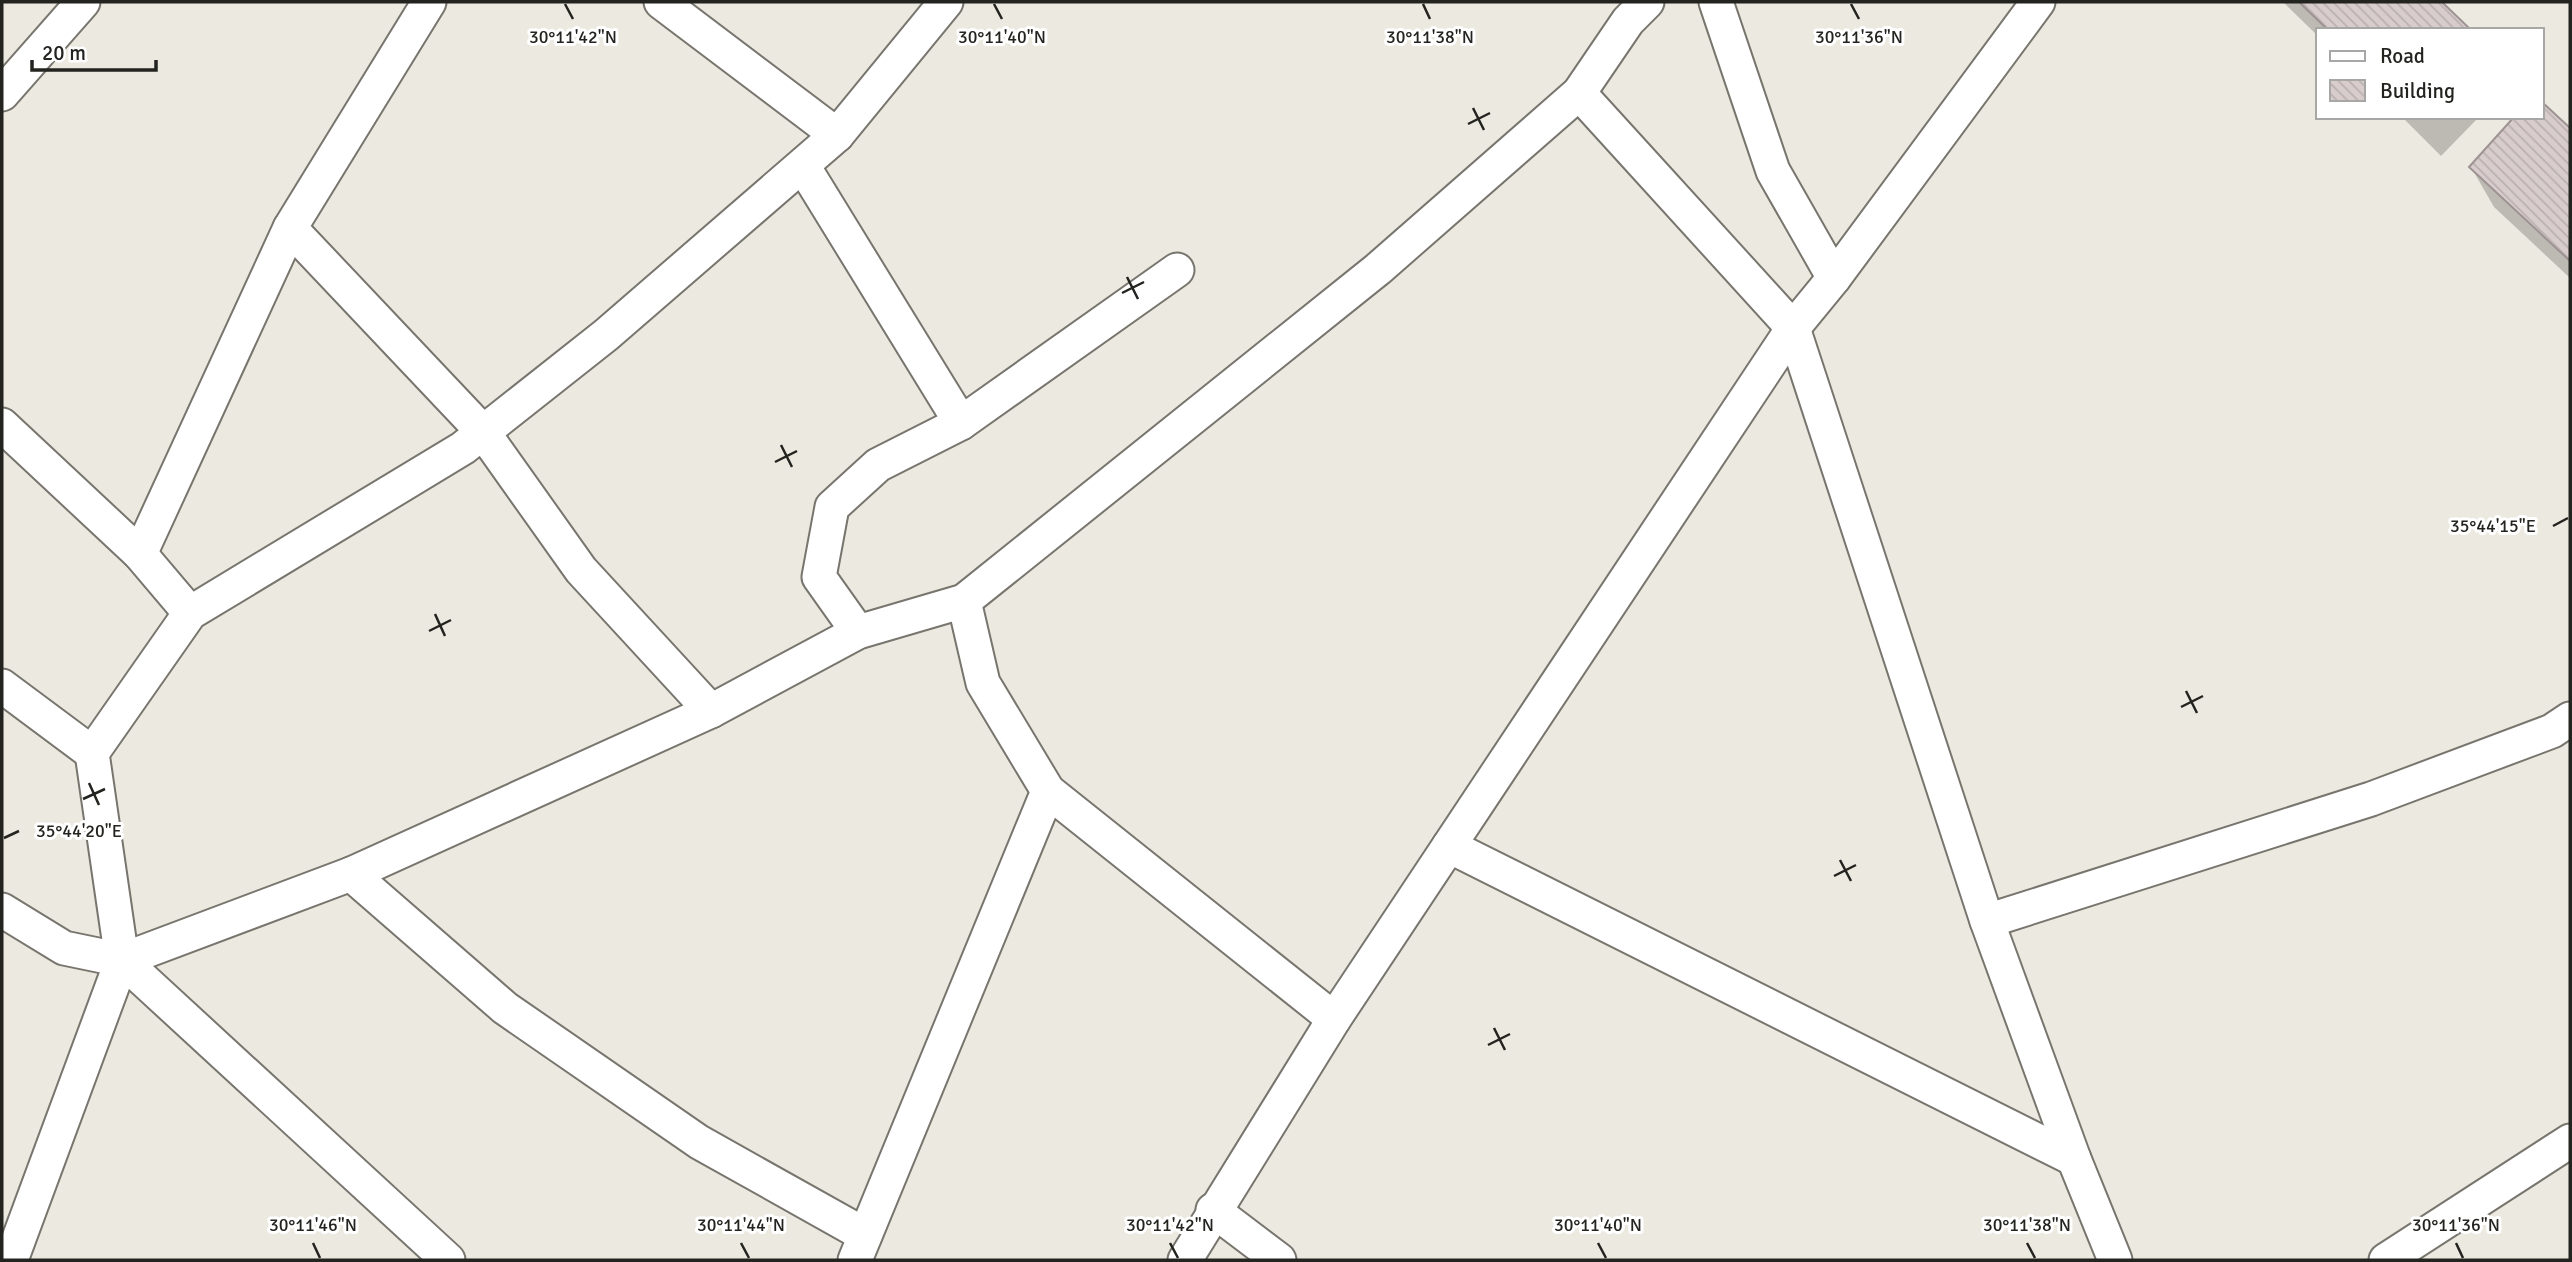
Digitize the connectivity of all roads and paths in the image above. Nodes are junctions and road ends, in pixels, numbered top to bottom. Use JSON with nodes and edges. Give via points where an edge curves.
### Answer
{"nodes":[{"id":1,"x":83,"y":2,"type":"edge"},
{"id":2,"x":429,"y":2,"type":"edge"},
{"id":3,"x":661,"y":2,"type":"edge"},
{"id":4,"x":946,"y":2,"type":"edge"},
{"id":5,"x":1647,"y":2,"type":"edge"},
{"id":6,"x":1716,"y":2,"type":"edge"},
{"id":7,"x":2038,"y":2,"type":"edge"},
{"id":8,"x":1579,"y":93,"type":"junction"},
{"id":9,"x":2,"y":94,"type":"edge"},
{"id":10,"x":837,"y":135,"type":"junction"},
{"id":11,"x":803,"y":166,"type":"junction"},
{"id":12,"x":290,"y":229,"type":"junction"},
{"id":13,"x":1177,"y":270,"type":"dead end"},
{"id":14,"x":1834,"y":278,"type":"junction"},
{"id":15,"x":1793,"y":328,"type":"junction"},
{"id":16,"x":961,"y":423,"type":"junction"},
{"id":17,"x":2,"y":425,"type":"edge"},
{"id":18,"x":483,"y":432,"type":"junction"},
{"id":19,"x":140,"y":554,"type":"junction"},
{"id":20,"x":964,"y":601,"type":"junction"},
{"id":21,"x":190,"y":612,"type":"junction"},
{"id":22,"x":858,"y":632,"type":"junction"},
{"id":23,"x":2,"y":686,"type":"edge"},
{"id":24,"x":711,"y":711,"type":"junction"},
{"id":25,"x":2570,"y":719,"type":"edge"},
{"id":26,"x":92,"y":753,"type":"junction"},
{"id":27,"x":1048,"y":791,"type":"junction"},
{"id":28,"x":1449,"y":846,"type":"junction"},
{"id":29,"x":351,"y":874,"type":"junction"},
{"id":30,"x":2,"y":910,"type":"edge"},
{"id":31,"x":1987,"y":921,"type":"junction"},
{"id":32,"x":122,"y":960,"type":"junction"},
{"id":33,"x":1334,"y":1019,"type":"junction"},
{"id":34,"x":2570,"y":1140,"type":"edge"},
{"id":35,"x":2074,"y":1159,"type":"junction"},
{"id":36,"x":1213,"y":1210,"type":"junction"},
{"id":37,"x":860,"y":1248,"type":"edge"},
{"id":38,"x":11,"y":1260,"type":"edge"},
{"id":39,"x":448,"y":1260,"type":"edge"},
{"id":40,"x":1185,"y":1260,"type":"edge"},
{"id":41,"x":1279,"y":1260,"type":"edge"},
{"id":42,"x":2115,"y":1260,"type":"edge"},
{"id":43,"x":2386,"y":1260,"type":"edge"}],
"edges":[{"from":1,"to":9,"type":"street"},
{"from":2,"to":12,"type":"street"},
{"from":3,"to":10,"type":"street"},
{"from":4,"to":10,"type":"street"},
{"from":5,"to":8,"type":"street","via":[[1628,21]]},
{"from":6,"to":14,"type":"street","via":[[1773,171]]},
{"from":7,"to":14,"type":"street"},
{"from":8,"to":15,"type":"street"},
{"from":8,"to":20,"type":"street","via":[[1378,269]]},
{"from":10,"to":11,"type":"street"},
{"from":11,"to":16,"type":"street"},
{"from":11,"to":18,"type":"street","via":[[606,335]]},
{"from":12,"to":18,"type":"street"},
{"from":12,"to":19,"type":"street"},
{"from":13,"to":16,"type":"street"},
{"from":14,"to":15,"type":"street"},
{"from":15,"to":28,"type":"street"},
{"from":15,"to":31,"type":"street"},
{"from":16,"to":22,"type":"street","via":[[878,465],[832,507],[819,576]]},
{"from":17,"to":19,"type":"street"},
{"from":18,"to":21,"type":"street"},
{"from":18,"to":24,"type":"street","via":[[581,570]]},
{"from":19,"to":21,"type":"street"},
{"from":20,"to":22,"type":"street"},
{"from":20,"to":27,"type":"street","via":[[983,684]]},
{"from":21,"to":26,"type":"street"},
{"from":22,"to":24,"type":"street"},
{"from":23,"to":26,"type":"street"},
{"from":24,"to":29,"type":"street"},
{"from":25,"to":31,"type":"street","via":[[2552,731],[2371,799]]},
{"from":26,"to":32,"type":"street"},
{"from":27,"to":33,"type":"street"},
{"from":27,"to":37,"type":"street"},
{"from":28,"to":33,"type":"street"},
{"from":28,"to":35,"type":"street"},
{"from":29,"to":32,"type":"street"},
{"from":29,"to":37,"type":"street","via":[[517,1016]]},
{"from":30,"to":32,"type":"street","via":[[64,948]]},
{"from":31,"to":35,"type":"street"},
{"from":32,"to":38,"type":"street"},
{"from":32,"to":39,"type":"street"},
{"from":33,"to":36,"type":"street"},
{"from":34,"to":43,"type":"street"},
{"from":35,"to":42,"type":"street"},
{"from":36,"to":40,"type":"street"},
{"from":36,"to":41,"type":"street"}]}
